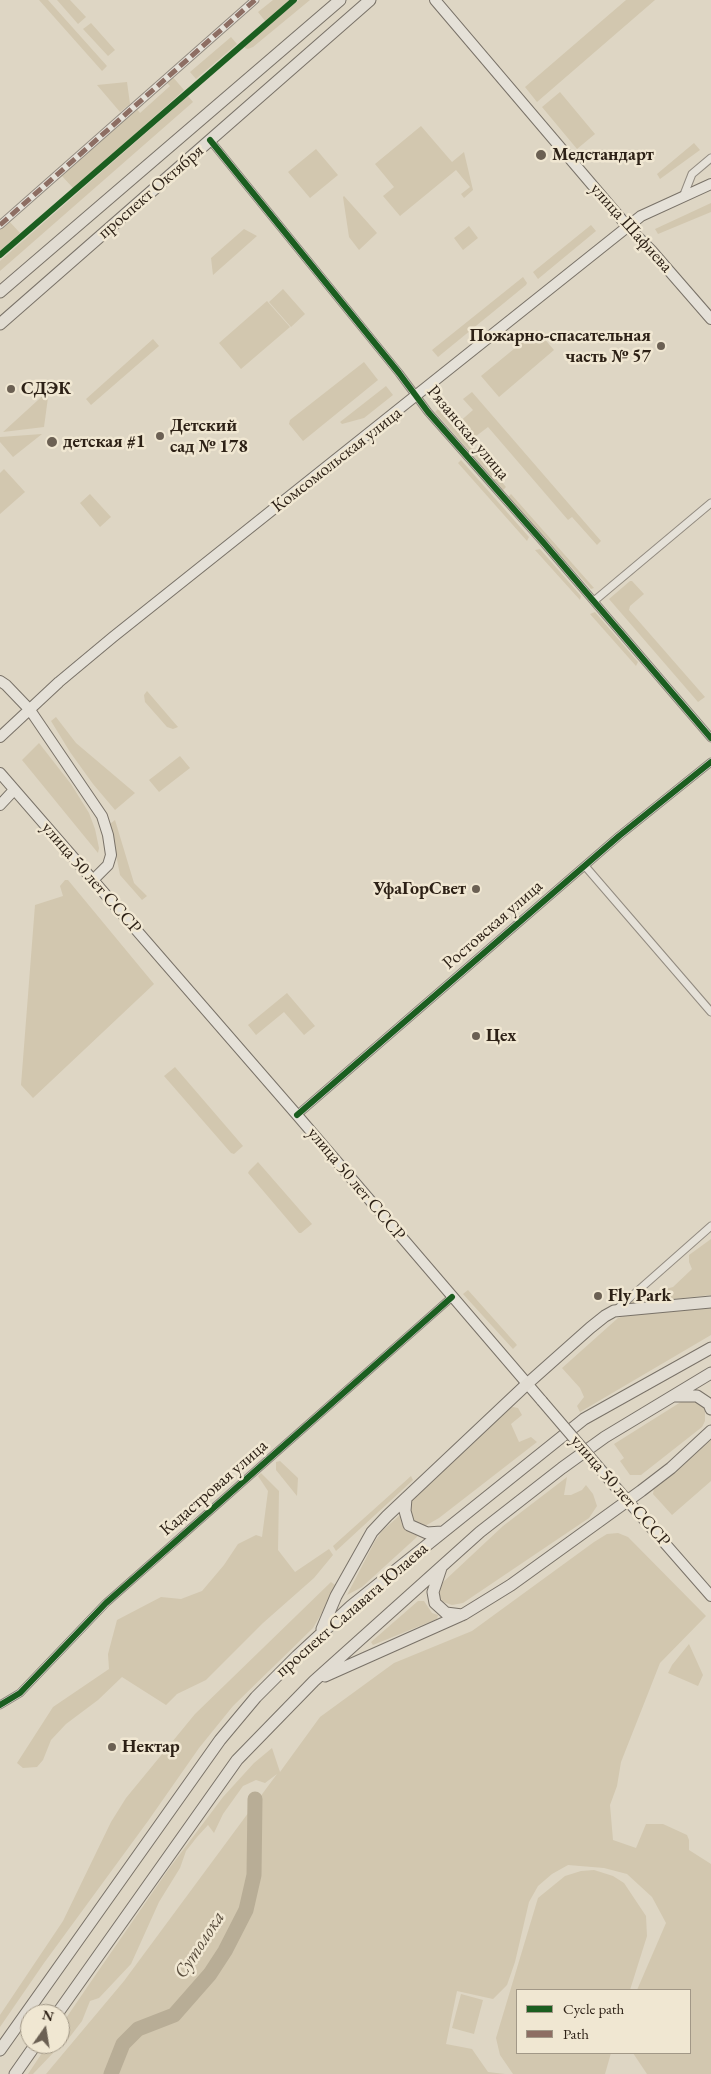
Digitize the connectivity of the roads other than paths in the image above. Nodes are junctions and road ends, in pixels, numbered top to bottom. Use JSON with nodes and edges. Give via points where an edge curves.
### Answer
{"nodes":[{"id":1,"x":255,"y":0,"type":"edge"},
{"id":2,"x":340,"y":0,"type":"edge"},
{"id":3,"x":347,"y":0,"type":"edge"},
{"id":4,"x":370,"y":0,"type":"edge"},
{"id":5,"x":435,"y":0,"type":"edge"},
{"id":6,"x":356,"y":11,"type":"junction"},
{"id":7,"x":210,"y":140,"type":"junction"},
{"id":8,"x":711,"y":158,"type":"edge"},
{"id":9,"x":711,"y":184,"type":"edge"},
{"id":10,"x":683,"y":197,"type":"junction"},
{"id":11,"x":0,"y":225,"type":"edge"},
{"id":12,"x":628,"y":227,"type":"junction"},
{"id":13,"x":0,"y":292,"type":"edge"},
{"id":14,"x":711,"y":319,"type":"edge"},
{"id":15,"x":0,"y":324,"type":"edge"},
{"id":16,"x":417,"y":396,"type":"junction"},
{"id":17,"x":711,"y":503,"type":"edge"},
{"id":18,"x":594,"y":602,"type":"junction"},
{"id":19,"x":0,"y":681,"type":"edge"},
{"id":20,"x":30,"y":710,"type":"junction"},
{"id":21,"x":0,"y":737,"type":"edge"},
{"id":22,"x":711,"y":738,"type":"edge"},
{"id":23,"x":711,"y":762,"type":"edge"},
{"id":24,"x":0,"y":773,"type":"edge"},
{"id":25,"x":14,"y":790,"type":"junction"},
{"id":26,"x":0,"y":805,"type":"edge"},
{"id":27,"x":585,"y":866,"type":"junction"},
{"id":28,"x":93,"y":880,"type":"junction"},
{"id":29,"x":711,"y":1012,"type":"edge"},
{"id":30,"x":297,"y":1115,"type":"junction"},
{"id":31,"x":711,"y":1226,"type":"edge"},
{"id":32,"x":452,"y":1298,"type":"junction"},
{"id":33,"x":711,"y":1302,"type":"edge"},
{"id":34,"x":614,"y":1312,"type":"junction"},
{"id":35,"x":711,"y":1348,"type":"edge"},
{"id":36,"x":711,"y":1373,"type":"edge"},
{"id":37,"x":527,"y":1384,"type":"junction"},
{"id":38,"x":668,"y":1397,"type":"junction"},
{"id":39,"x":711,"y":1409,"type":"edge"},
{"id":40,"x":710,"y":1431,"type":"edge"},
{"id":41,"x":406,"y":1498,"type":"junction"},
{"id":42,"x":628,"y":1501,"type":"junction"},
{"id":43,"x":442,"y":1532,"type":"junction"},
{"id":44,"x":443,"y":1564,"type":"junction"},
{"id":45,"x":711,"y":1596,"type":"edge"},
{"id":46,"x":464,"y":1614,"type":"junction"},
{"id":47,"x":321,"y":1633,"type":"junction"},
{"id":48,"x":314,"y":1681,"type":"junction"},
{"id":49,"x":0,"y":1705,"type":"edge"},
{"id":50,"x":64,"y":2004,"type":"edge"},
{"id":51,"x":0,"y":2050,"type":"edge"},
{"id":52,"x":29,"y":2054,"type":"edge"},
{"id":53,"x":15,"y":2074,"type":"edge"}],
"edges":[{"from":1,"to":11,"type":"street"},
{"from":2,"to":13,"type":"main road","name":"проспект Октября"},
{"from":3,"to":6,"type":"main road"},
{"from":4,"to":6,"type":"main road","name":"проспект Октября"},
{"from":5,"to":12,"type":"main road","name":"улица Шафиева"},
{"from":6,"to":7,"type":"main road","name":"проспект Октября"},
{"from":7,"to":15,"type":"main road","name":"проспект Октября"},
{"from":7,"to":16,"type":"street","name":"Рязанская улица"},
{"from":8,"to":10,"type":"street","via":[[692,174]]},
{"from":9,"to":10,"type":"main road","name":"Комсомольская улица"},
{"from":10,"to":12,"type":"main road","name":"Комсомольская улица","via":[[641,216]]},
{"from":12,"to":14,"type":"main road","name":"улица Шафиева"},
{"from":12,"to":16,"type":"main road","name":"Комсомольская улица"},
{"from":16,"to":18,"type":"street","name":"Рязанская улица"},
{"from":16,"to":20,"type":"main road","name":"Комсомольская улица","via":[[113,637]]},
{"from":17,"to":18,"type":"street"},
{"from":18,"to":22,"type":"street","name":"Рязанская улица"},
{"from":19,"to":20,"type":"main road"},
{"from":20,"to":21,"type":"main road","name":"Комсомольская улица"},
{"from":20,"to":28,"type":"main road","via":[[102,816],[111,854],[108,865]]},
{"from":23,"to":27,"type":"street","name":"Ростовская улица"},
{"from":24,"to":25,"type":"main road","name":"улица 50 лет СССР"},
{"from":25,"to":26,"type":"main road"},
{"from":25,"to":28,"type":"main road","name":"улица 50 лет СССР"},
{"from":27,"to":29,"type":"street"},
{"from":27,"to":30,"type":"street","name":"Ростовская улица"},
{"from":28,"to":30,"type":"main road","name":"улица 50 лет СССР"},
{"from":30,"to":32,"type":"main road","name":"улица 50 лет СССР"},
{"from":31,"to":34,"type":"street"},
{"from":32,"to":37,"type":"main road","name":"улица 50 лет СССР"},
{"from":32,"to":49,"type":"street","name":"Кадастровая улица","via":[[106,1603],[20,1693]]},
{"from":33,"to":34,"type":"main road"},
{"from":34,"to":37,"type":"main road","via":[[590,1328]]},
{"from":35,"to":43,"type":"main road","name":"проспект Салавата Юлаева","via":[[584,1419]]},
{"from":36,"to":38,"type":"main road","name":"проспект Салавата Юлаева"},
{"from":37,"to":41,"type":"main road"},
{"from":37,"to":42,"type":"main road","name":"улица 50 лет СССР","bridge":true},
{"from":38,"to":39,"type":"main road","via":[[697,1396]]},
{"from":38,"to":44,"type":"main road","name":"проспект Салавата Юлаева","via":[[562,1468]]},
{"from":40,"to":42,"type":"main road","via":[[672,1468]]},
{"from":41,"to":43,"type":"main road","via":[[409,1525],[427,1533]]},
{"from":41,"to":47,"type":"main road","via":[[372,1532],[336,1596]]},
{"from":42,"to":45,"type":"main road","name":"улица 50 лет СССР"},
{"from":42,"to":46,"type":"main road","via":[[511,1585]]},
{"from":43,"to":47,"type":"main road","name":"проспект Салавата Юлаева"},
{"from":44,"to":46,"type":"main road","via":[[433,1592],[435,1603],[446,1613]]},
{"from":44,"to":48,"type":"main road","name":"проспект Салавата Юлаева"},
{"from":46,"to":48,"type":"main road"},
{"from":47,"to":51,"type":"main road","name":"проспект Салавата Юлаева","via":[[256,1697],[220,1740]]},
{"from":48,"to":50,"type":"main road","name":"проспект Салавата Юлаева","via":[[237,1760]]},
{"from":52,"to":53,"type":"main road"}]}
